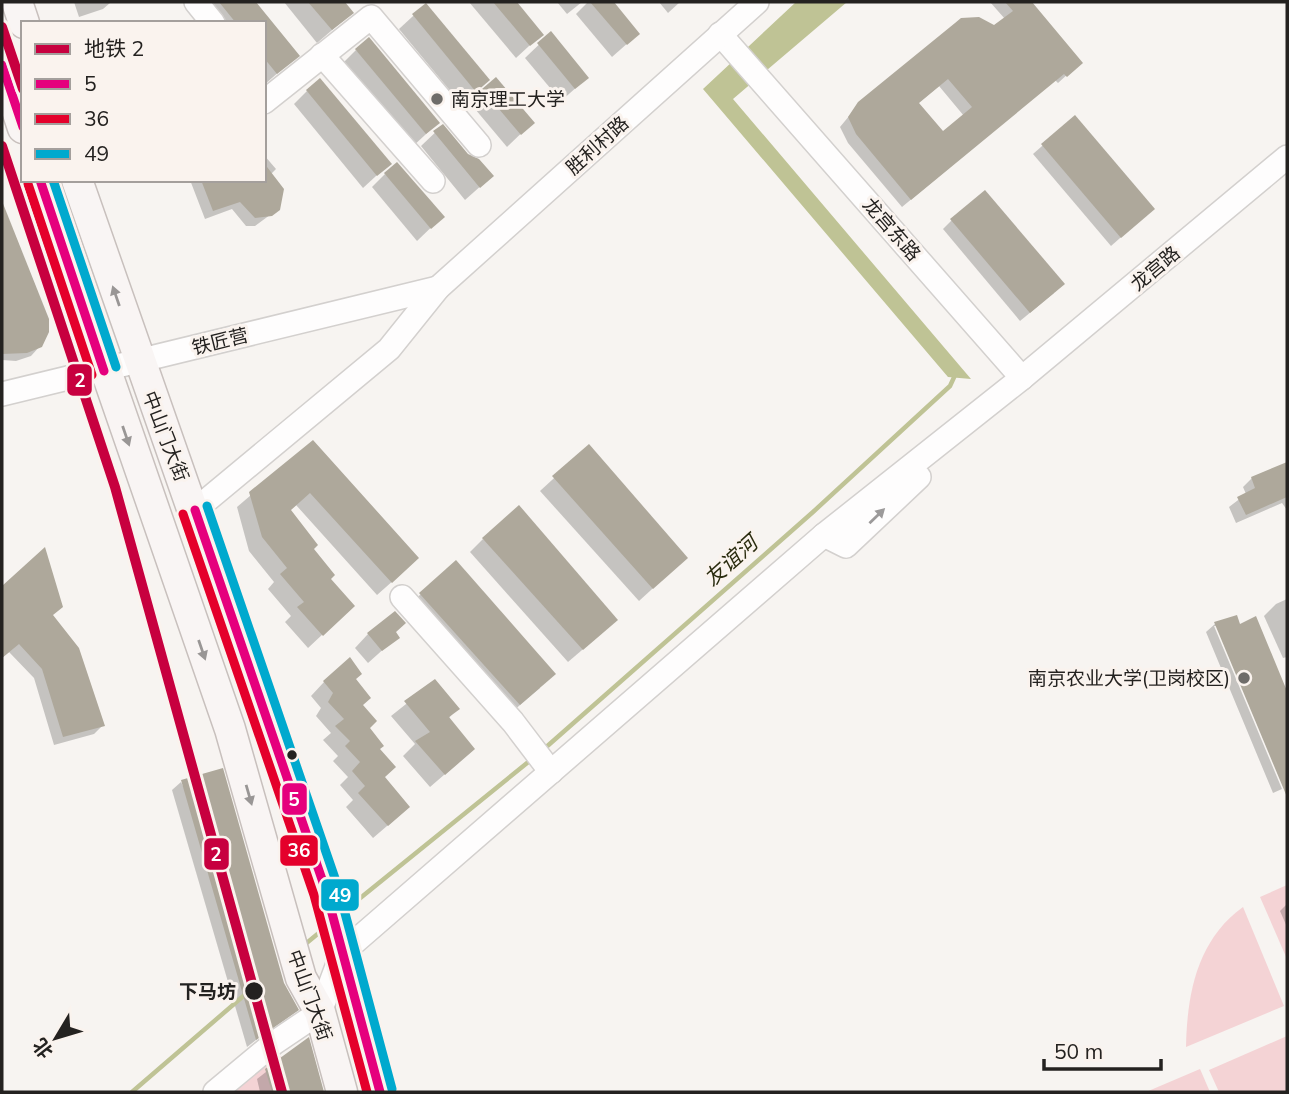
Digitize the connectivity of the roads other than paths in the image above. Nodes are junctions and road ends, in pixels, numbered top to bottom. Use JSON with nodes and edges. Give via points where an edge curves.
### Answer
{"nodes":[{"id":1,"x":17,"y":2,"type":"edge"},
{"id":2,"x":195,"y":2,"type":"edge"},
{"id":3,"x":757,"y":2,"type":"edge"},
{"id":4,"x":23,"y":21,"type":"edge"},
{"id":5,"x":211,"y":21,"type":"edge"},
{"id":6,"x":728,"y":42,"type":"junction"},
{"id":7,"x":322,"y":55,"type":"junction"},
{"id":8,"x":2,"y":65,"type":"edge"},
{"id":9,"x":267,"y":93,"type":"edge"},
{"id":10,"x":21,"y":122,"type":"edge"},
{"id":11,"x":479,"y":145,"type":"dead end"},
{"id":12,"x":1287,"y":157,"type":"edge"},
{"id":13,"x":433,"y":181,"type":"dead end"},
{"id":14,"x":41,"y":182,"type":"edge"},
{"id":15,"x":78,"y":182,"type":"edge"},
{"id":16,"x":438,"y":288,"type":"junction"},
{"id":17,"x":138,"y":360,"type":"junction"},
{"id":18,"x":104,"y":371,"type":"junction"},
{"id":19,"x":1022,"y":378,"type":"junction"},
{"id":20,"x":2,"y":394,"type":"edge"},
{"id":21,"x":195,"y":510,"type":"junction"},
{"id":22,"x":402,"y":597,"type":"dead end"},
{"id":23,"x":547,"y":768,"type":"junction"},
{"id":24,"x":342,"y":953,"type":"junction"},
{"id":25,"x":320,"y":1012,"type":"junction"},
{"id":26,"x":215,"y":1092,"type":"edge"},
{"id":27,"x":342,"y":1092,"type":"edge"},
{"id":28,"x":380,"y":1092,"type":"edge"}],
"edges":[{"from":1,"to":4,"type":"main road"},
{"from":2,"to":5,"type":"street"},
{"from":3,"to":6,"type":"street","name":"胜利村路"},
{"from":6,"to":16,"type":"street","name":"胜利村路"},
{"from":6,"to":19,"type":"street","name":"龙宫东路"},
{"from":7,"to":9,"type":"street"},
{"from":7,"to":11,"type":"street","via":[[371,16]]},
{"from":7,"to":13,"type":"street"},
{"from":8,"to":10,"type":"main road"},
{"from":12,"to":19,"type":"street","name":"龙宫路"},
{"from":14,"to":18,"type":"main road","name":"中山门大街"},
{"from":17,"to":15,"type":"main road","name":"中山门大街","one_way":true},
{"from":16,"to":17,"type":"street","name":"铁匠营"},
{"from":16,"to":21,"type":"street","name":"胜利村路","via":[[389,349]]},
{"from":17,"to":18,"type":"street","name":"铁匠营"},
{"from":17,"to":21,"type":"main road","name":"中山门大街"},
{"from":18,"to":20,"type":"street","name":"铁匠营"},
{"from":18,"to":25,"type":"main road","name":"中山门大街","one_way":true,"via":[[230,729],[301,978]]},
{"from":19,"to":23,"type":"street","name":"龙宫路","via":[[824,535]]},
{"from":21,"to":24,"type":"main road","name":"中山门大街","via":[[326,891]]},
{"from":22,"to":23,"type":"street"},
{"from":23,"to":24,"type":"street","name":"龙宫路"},
{"from":24,"to":25,"type":"street"},
{"from":24,"to":28,"type":"main road","name":"中山门大街"},
{"from":25,"to":26,"type":"street"},
{"from":25,"to":27,"type":"main road","name":"中山门大街"}]}
